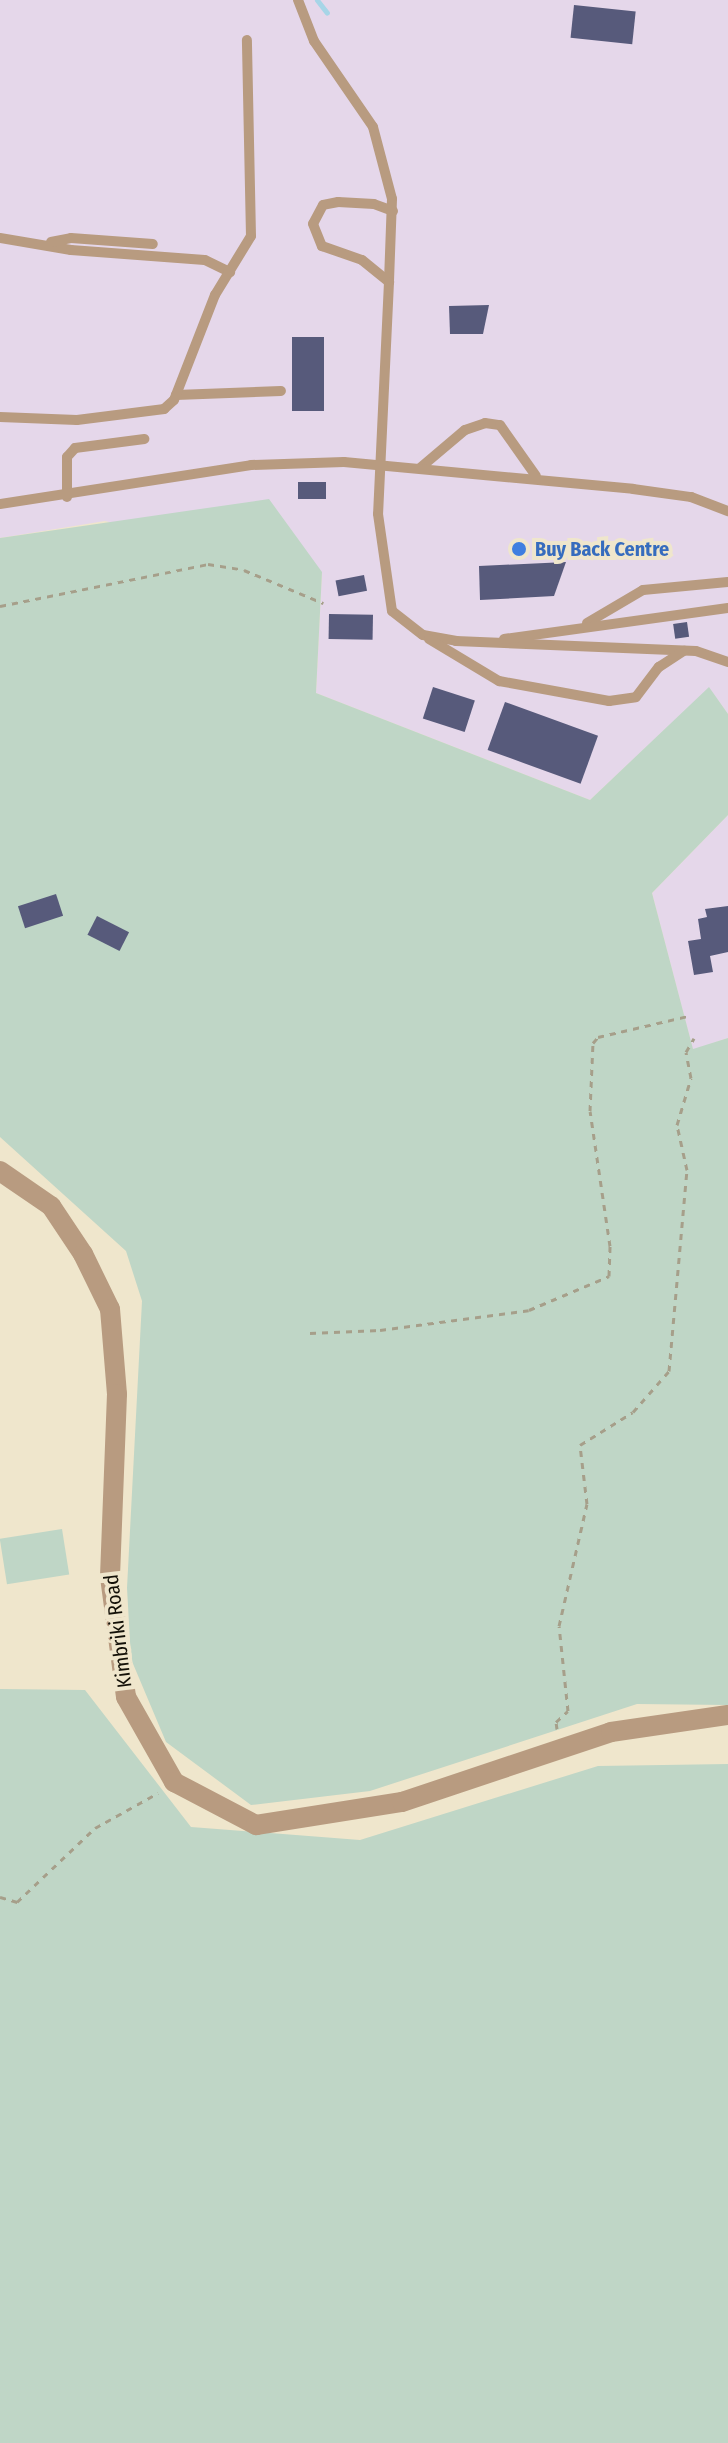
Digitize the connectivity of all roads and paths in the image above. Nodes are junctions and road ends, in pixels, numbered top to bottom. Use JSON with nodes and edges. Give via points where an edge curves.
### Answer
{"nodes":[{"id":1,"x":298,"y":0,"type":"edge"},
{"id":2,"x":247,"y":40,"type":"dead end"},
{"id":3,"x":393,"y":211,"type":"junction"},
{"id":4,"x":0,"y":238,"type":"edge"},
{"id":5,"x":47,"y":243,"type":"junction"},
{"id":6,"x":153,"y":244,"type":"dead end"},
{"id":7,"x":230,"y":272,"type":"junction"},
{"id":8,"x":389,"y":282,"type":"junction"},
{"id":9,"x":281,"y":391,"type":"dead end"},
{"id":10,"x":176,"y":395,"type":"junction"},
{"id":11,"x":0,"y":417,"type":"edge"},
{"id":12,"x":144,"y":439,"type":"dead end"},
{"id":13,"x":381,"y":466,"type":"junction"},
{"id":14,"x":420,"y":468,"type":"junction"},
{"id":15,"x":536,"y":476,"type":"junction"},
{"id":16,"x":67,"y":497,"type":"junction"},
{"id":17,"x":0,"y":504,"type":"edge"},
{"id":18,"x":728,"y":511,"type":"edge"},
{"id":19,"x":728,"y":582,"type":"edge"},
{"id":20,"x":323,"y":603,"type":"dead end"},
{"id":21,"x":0,"y":606,"type":"edge"},
{"id":22,"x":728,"y":608,"type":"edge"},
{"id":23,"x":580,"y":627,"type":"junction"},
{"id":24,"x":423,"y":635,"type":"junction"},
{"id":25,"x":484,"y":642,"type":"junction"},
{"id":26,"x":686,"y":650,"type":"junction"},
{"id":27,"x":728,"y":662,"type":"edge"},
{"id":28,"x":688,"y":1016,"type":"dead end"},
{"id":29,"x":694,"y":1038,"type":"dead end"},
{"id":30,"x":0,"y":1171,"type":"edge"},
{"id":31,"x":310,"y":1333,"type":"dead end"},
{"id":32,"x":728,"y":1715,"type":"edge"},
{"id":33,"x":561,"y":1748,"type":"junction"},
{"id":34,"x":174,"y":1782,"type":"junction"},
{"id":35,"x":0,"y":1897,"type":"edge"}],
"edges":[{"from":1,"to":3,"type":"lane","via":[[314,41],[373,127]]},
{"from":2,"to":7,"type":"lane","via":[[251,236]]},
{"from":3,"to":8,"type":"lane"},
{"from":3,"to":8,"type":"lane","via":[[338,202],[323,205],[313,224],[322,246],[362,260]]},
{"from":4,"to":5,"type":"lane"},
{"from":5,"to":6,"type":"lane","via":[[71,238]]},
{"from":5,"to":7,"type":"lane","via":[[71,250],[205,260]]},
{"from":7,"to":10,"type":"lane","via":[[215,295]]},
{"from":8,"to":13,"type":"lane"},
{"from":9,"to":10,"type":"lane"},
{"from":10,"to":11,"type":"lane","via":[[164,409],[77,420]]},
{"from":12,"to":16,"type":"lane","via":[[75,448],[67,457]]},
{"from":13,"to":14,"type":"lane"},
{"from":13,"to":16,"type":"lane","via":[[251,465]]},
{"from":13,"to":24,"type":"lane","via":[[378,514],[386,589],[392,611]]},
{"from":14,"to":15,"type":"lane"},
{"from":14,"to":15,"type":"lane","via":[[465,430],[485,423],[500,425]]},
{"from":15,"to":18,"type":"lane","via":[[691,497]]},
{"from":16,"to":17,"type":"lane"},
{"from":19,"to":23,"type":"lane","via":[[643,590]]},
{"from":20,"to":21,"type":"path","via":[[244,570],[208,564]]},
{"from":22,"to":23,"type":"lane"},
{"from":23,"to":25,"type":"lane"},
{"from":24,"to":25,"type":"lane"},
{"from":24,"to":26,"type":"lane","via":[[499,681],[609,701],[636,697],[659,667]]},
{"from":25,"to":26,"type":"lane"},
{"from":26,"to":27,"type":"lane"},
{"from":28,"to":31,"type":"path","via":[[598,1037],[593,1043],[590,1111],[610,1246],[609,1276],[529,1310],[380,1330]]},
{"from":29,"to":33,"type":"path","via":[[686,1052],[691,1078],[677,1125],[687,1170],[669,1371],[633,1412],[580,1445],[587,1504],[559,1626],[568,1711],[556,1722]]},
{"from":30,"to":34,"type":"street","name":"Kimbriki Road","via":[[51,1206],[110,1309],[117,1394],[110,1577],[126,1697]]},
{"from":32,"to":33,"type":"street","via":[[611,1732]]},
{"from":33,"to":34,"type":"street","via":[[402,1802],[256,1825]]},
{"from":34,"to":35,"type":"path","via":[[95,1828],[17,1902]]}]}
